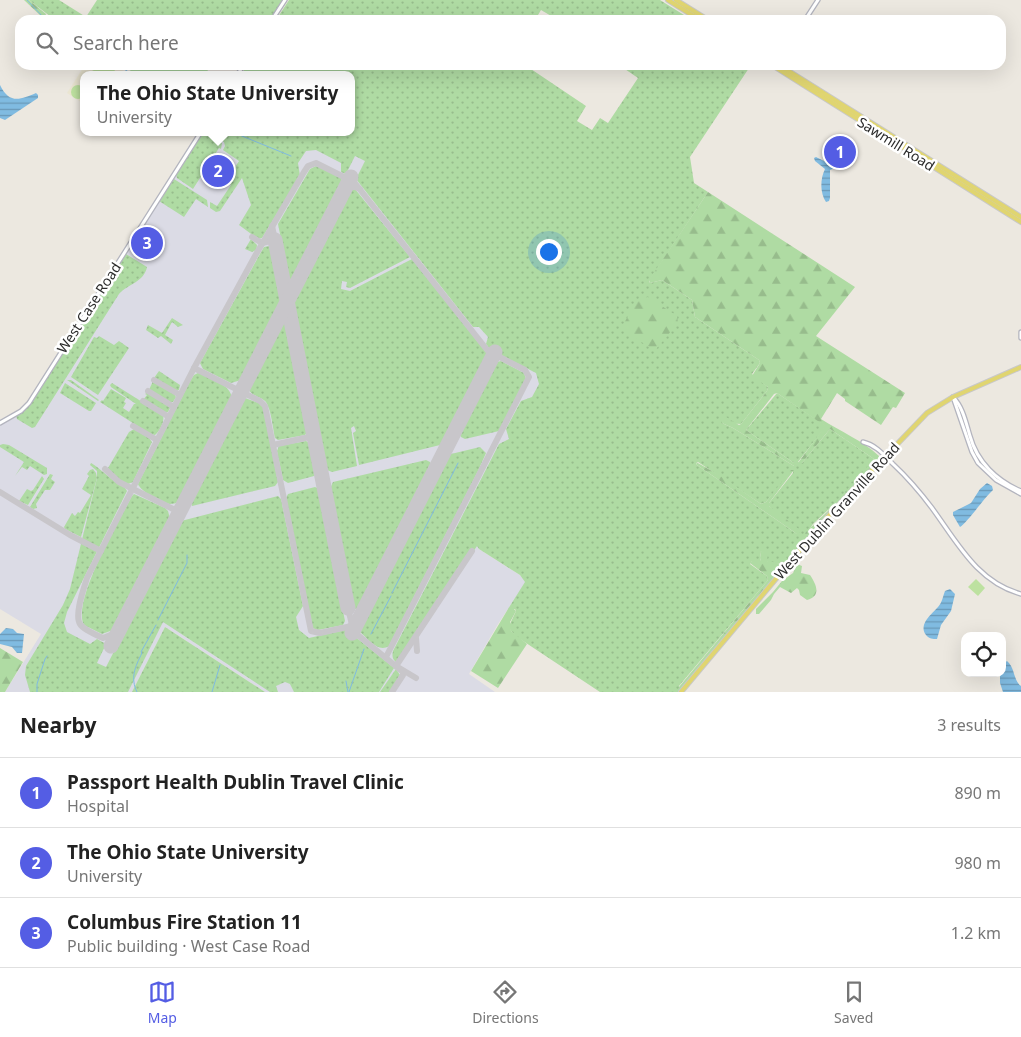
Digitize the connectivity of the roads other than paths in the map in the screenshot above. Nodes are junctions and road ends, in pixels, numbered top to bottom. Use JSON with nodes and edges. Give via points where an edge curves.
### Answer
{"nodes":[{"id":1,"x":285,"y":0,"type":"edge"},
{"id":2,"x":668,"y":0,"type":"edge"},
{"id":3,"x":676,"y":0,"type":"edge"},
{"id":4,"x":818,"y":0,"type":"edge"},
{"id":5,"x":275,"y":15,"type":"edge"},
{"id":6,"x":692,"y":15,"type":"edge"},
{"id":7,"x":700,"y":15,"type":"edge"},
{"id":8,"x":808,"y":15,"type":"edge"},
{"id":9,"x":783,"y":70,"type":"edge"},
{"id":10,"x":783,"y":70,"type":"edge"},
{"id":11,"x":198,"y":136,"type":"edge"},
{"id":12,"x":1021,"y":217,"type":"edge"},
{"id":13,"x":1021,"y":222,"type":"edge"},
{"id":14,"x":1021,"y":332,"type":"edge"},
{"id":15,"x":1021,"y":338,"type":"edge"},
{"id":16,"x":1021,"y":367,"type":"edge"},
{"id":17,"x":953,"y":397,"type":"junction"},
{"id":18,"x":0,"y":423,"type":"edge"},
{"id":19,"x":863,"y":442,"type":"dead end"},
{"id":20,"x":886,"y":457,"type":"junction"},
{"id":21,"x":1021,"y":493,"type":"edge"},
{"id":22,"x":1021,"y":594,"type":"edge"},
{"id":23,"x":681,"y":692,"type":"edge"}],
"edges":[{"from":1,"to":5,"type":"main road"},
{"from":2,"to":6,"type":"main road"},
{"from":3,"to":7,"type":"main road"},
{"from":4,"to":8,"type":"main road"},
{"from":9,"to":12,"type":"main road","name":"Sawmill Road"},
{"from":10,"to":13,"type":"main road","name":"Sawmill Road"},
{"from":11,"to":18,"type":"main road","name":"West Case Road","via":[[29,403]]},
{"from":14,"to":15,"type":"main road"},
{"from":16,"to":17,"type":"main road","name":"West Dublin Granville Road"},
{"from":17,"to":20,"type":"main road","name":"West Dublin Granville Road","via":[[927,413]]},
{"from":17,"to":21,"type":"main road","via":[[980,459]]},
{"from":19,"to":20,"type":"main road"},
{"from":20,"to":22,"type":"main road","via":[[916,487],[977,568],[997,585]]},
{"from":20,"to":23,"type":"main road","name":"West Dublin Granville Road","via":[[832,512]]}]}
